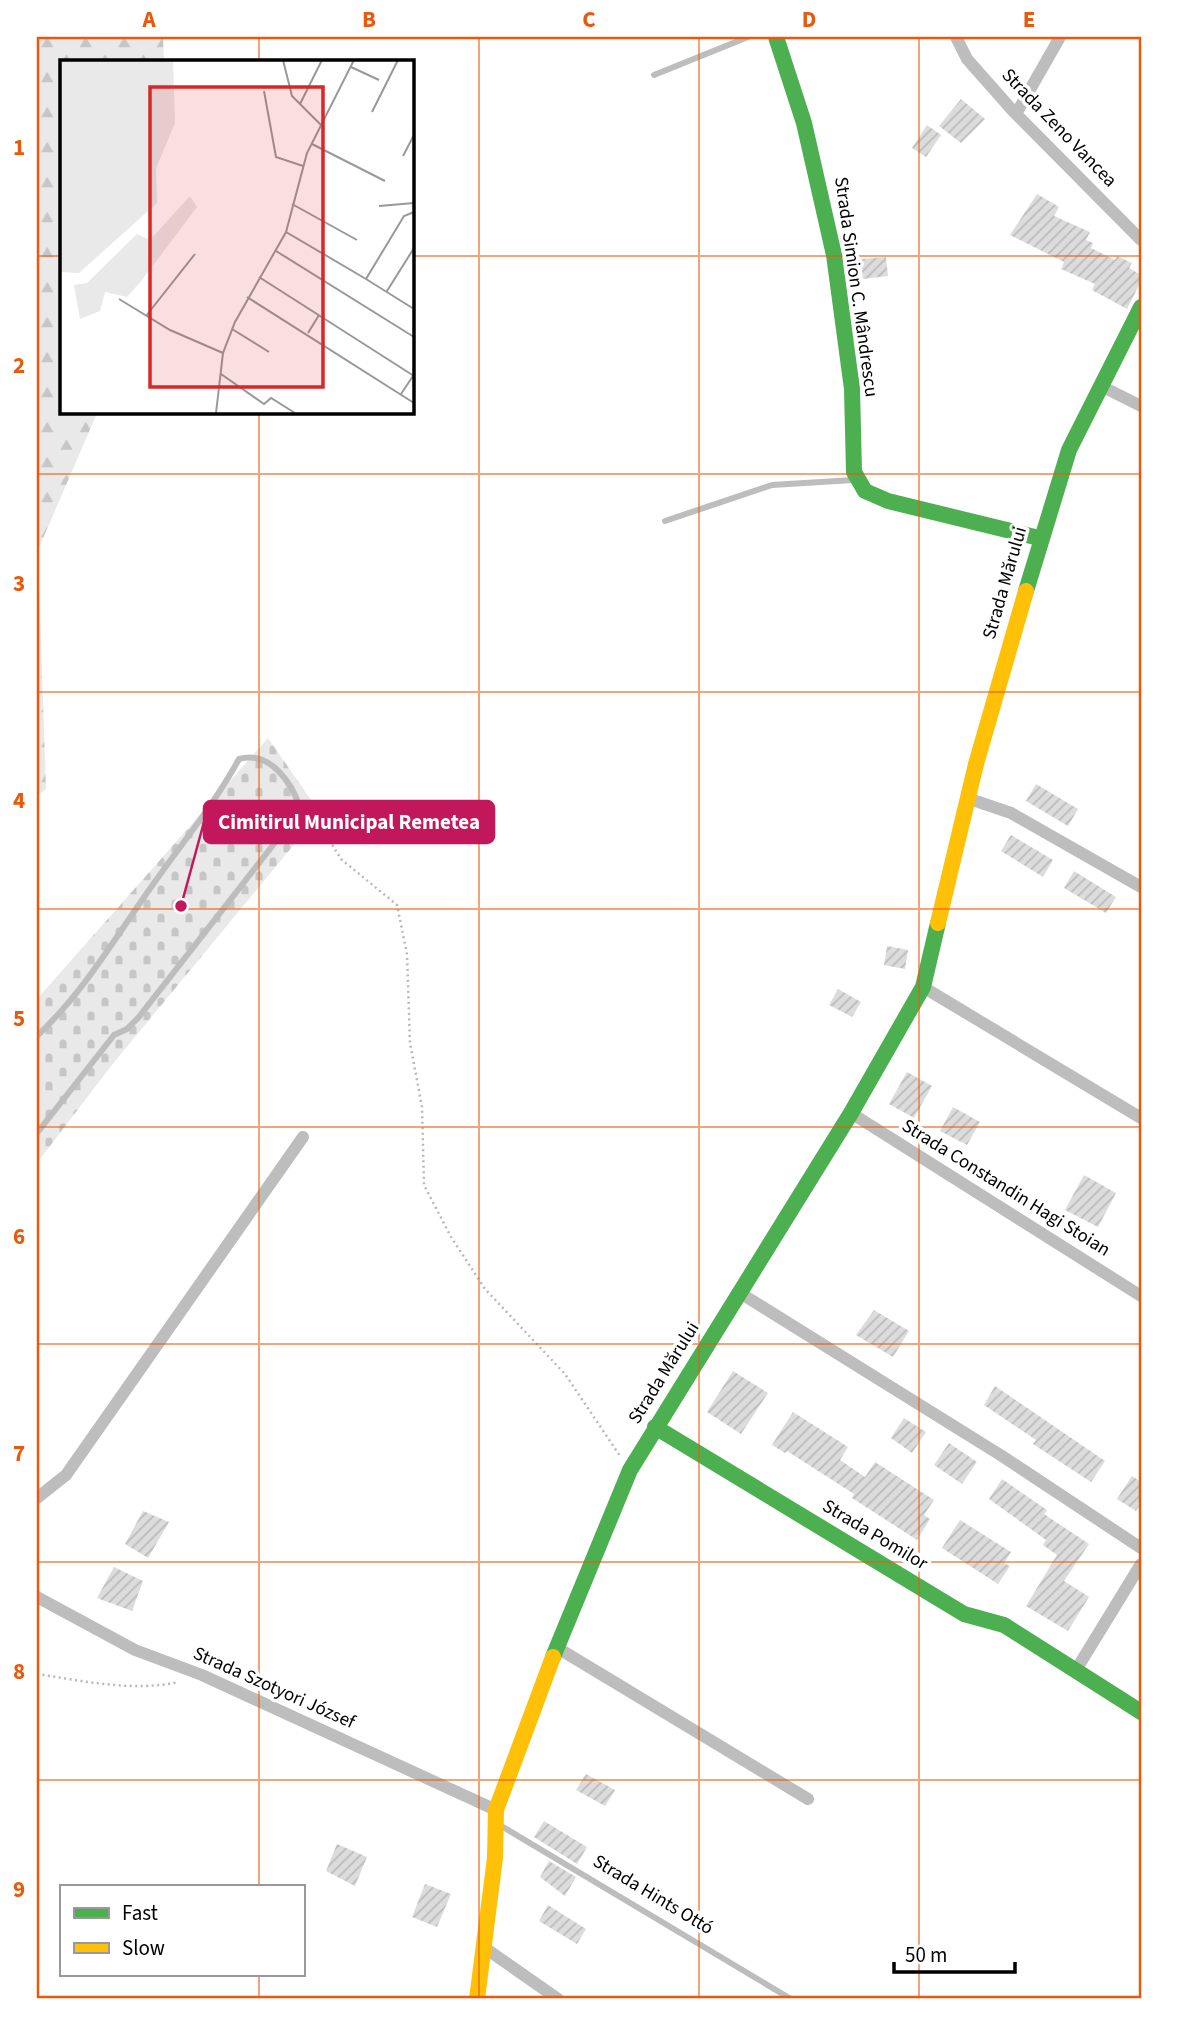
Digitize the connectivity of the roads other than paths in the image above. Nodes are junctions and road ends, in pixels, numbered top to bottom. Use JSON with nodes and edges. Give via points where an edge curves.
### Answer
{"nodes":[{"id":1,"x":748,"y":37,"type":"edge"},
{"id":2,"x":776,"y":37,"type":"edge"},
{"id":3,"x":956,"y":37,"type":"edge"},
{"id":4,"x":1060,"y":37,"type":"edge"},
{"id":5,"x":654,"y":75,"type":"dead end"},
{"id":6,"x":1016,"y":114,"type":"junction"},
{"id":7,"x":1141,"y":240,"type":"edge"},
{"id":8,"x":1141,"y":307,"type":"edge"},
{"id":9,"x":1101,"y":386,"type":"junction"},
{"id":10,"x":1141,"y":406,"type":"edge"},
{"id":11,"x":855,"y":480,"type":"junction"},
{"id":12,"x":666,"y":522,"type":"dead end"},
{"id":13,"x":1039,"y":538,"type":"junction"},
{"id":14,"x":967,"y":798,"type":"junction"},
{"id":15,"x":1141,"y":887,"type":"edge"},
{"id":16,"x":923,"y":987,"type":"junction"},
{"id":17,"x":37,"y":1036,"type":"edge"},
{"id":18,"x":851,"y":1113,"type":"junction"},
{"id":19,"x":1141,"y":1118,"type":"edge"},
{"id":20,"x":37,"y":1133,"type":"edge"},
{"id":21,"x":303,"y":1137,"type":"dead end"},
{"id":22,"x":740,"y":1293,"type":"junction"},
{"id":23,"x":1141,"y":1296,"type":"edge"},
{"id":24,"x":655,"y":1427,"type":"junction"},
{"id":25,"x":37,"y":1498,"type":"edge"},
{"id":26,"x":1141,"y":1548,"type":"edge"},
{"id":27,"x":1141,"y":1564,"type":"edge"},
{"id":28,"x":37,"y":1597,"type":"edge"},
{"id":29,"x":556,"y":1647,"type":"junction"},
{"id":30,"x":1076,"y":1670,"type":"junction"},
{"id":31,"x":1141,"y":1712,"type":"edge"},
{"id":32,"x":808,"y":1799,"type":"dead end"},
{"id":33,"x":496,"y":1817,"type":"junction"},
{"id":34,"x":485,"y":1948,"type":"junction"},
{"id":35,"x":477,"y":1999,"type":"edge"},
{"id":36,"x":558,"y":1999,"type":"edge"},
{"id":37,"x":791,"y":1999,"type":"edge"}],
"edges":[{"from":1,"to":5,"type":"lane"},
{"from":2,"to":11,"type":"street","name":"Strada Simion C. Mândrescu","via":[[802,107],[834,259],[853,400],[851,468]]},
{"from":3,"to":6,"type":"street","name":"Strada Zeno Vancea","via":[[967,59]]},
{"from":4,"to":6,"type":"street"},
{"from":6,"to":7,"type":"street","name":"Strada Zeno Vancea"},
{"from":8,"to":9,"type":"street","name":"Strada Mărului"},
{"from":9,"to":10,"type":"street"},
{"from":9,"to":13,"type":"street","name":"Strada Mărului","via":[[1069,450]]},
{"from":11,"to":12,"type":"lane","via":[[772,485]]},
{"from":11,"to":13,"type":"street","via":[[865,492],[890,501]]},
{"from":13,"to":14,"type":"street","name":"Strada Mărului"},
{"from":14,"to":15,"type":"street","via":[[1012,813]]},
{"from":14,"to":16,"type":"street","name":"Strada Mărului"},
{"from":16,"to":18,"type":"street","name":"Strada Mărului"},
{"from":16,"to":19,"type":"street"},
{"from":17,"to":20,"type":"lane","via":[[61,1014],[103,960],[239,759],[261,759],[280,771],[300,808],[138,1018],[114,1035]]},
{"from":18,"to":22,"type":"street","name":"Strada Mărului"},
{"from":18,"to":23,"type":"street","name":"Strada Constandin Hagi Stoian"},
{"from":21,"to":25,"type":"street","via":[[66,1475]]},
{"from":22,"to":24,"type":"street","name":"Strada Mărului"},
{"from":22,"to":26,"type":"street","via":[[1002,1455]]},
{"from":24,"to":29,"type":"street","name":"Strada Mărului","via":[[630,1470]]},
{"from":24,"to":30,"type":"street","name":"Strada Pomilor","via":[[964,1614],[1004,1625]]},
{"from":27,"to":30,"type":"street"},
{"from":28,"to":33,"type":"street","name":"Strada Szotyori József","via":[[135,1650],[202,1675]]},
{"from":29,"to":32,"type":"street"},
{"from":29,"to":33,"type":"street","name":"Strada Mărului"},
{"from":30,"to":31,"type":"street","name":"Strada Pomilor"},
{"from":33,"to":34,"type":"street"},
{"from":33,"to":37,"type":"lane","name":"Strada Hints Ottó"},
{"from":34,"to":35,"type":"street"},
{"from":34,"to":36,"type":"street"}]}
